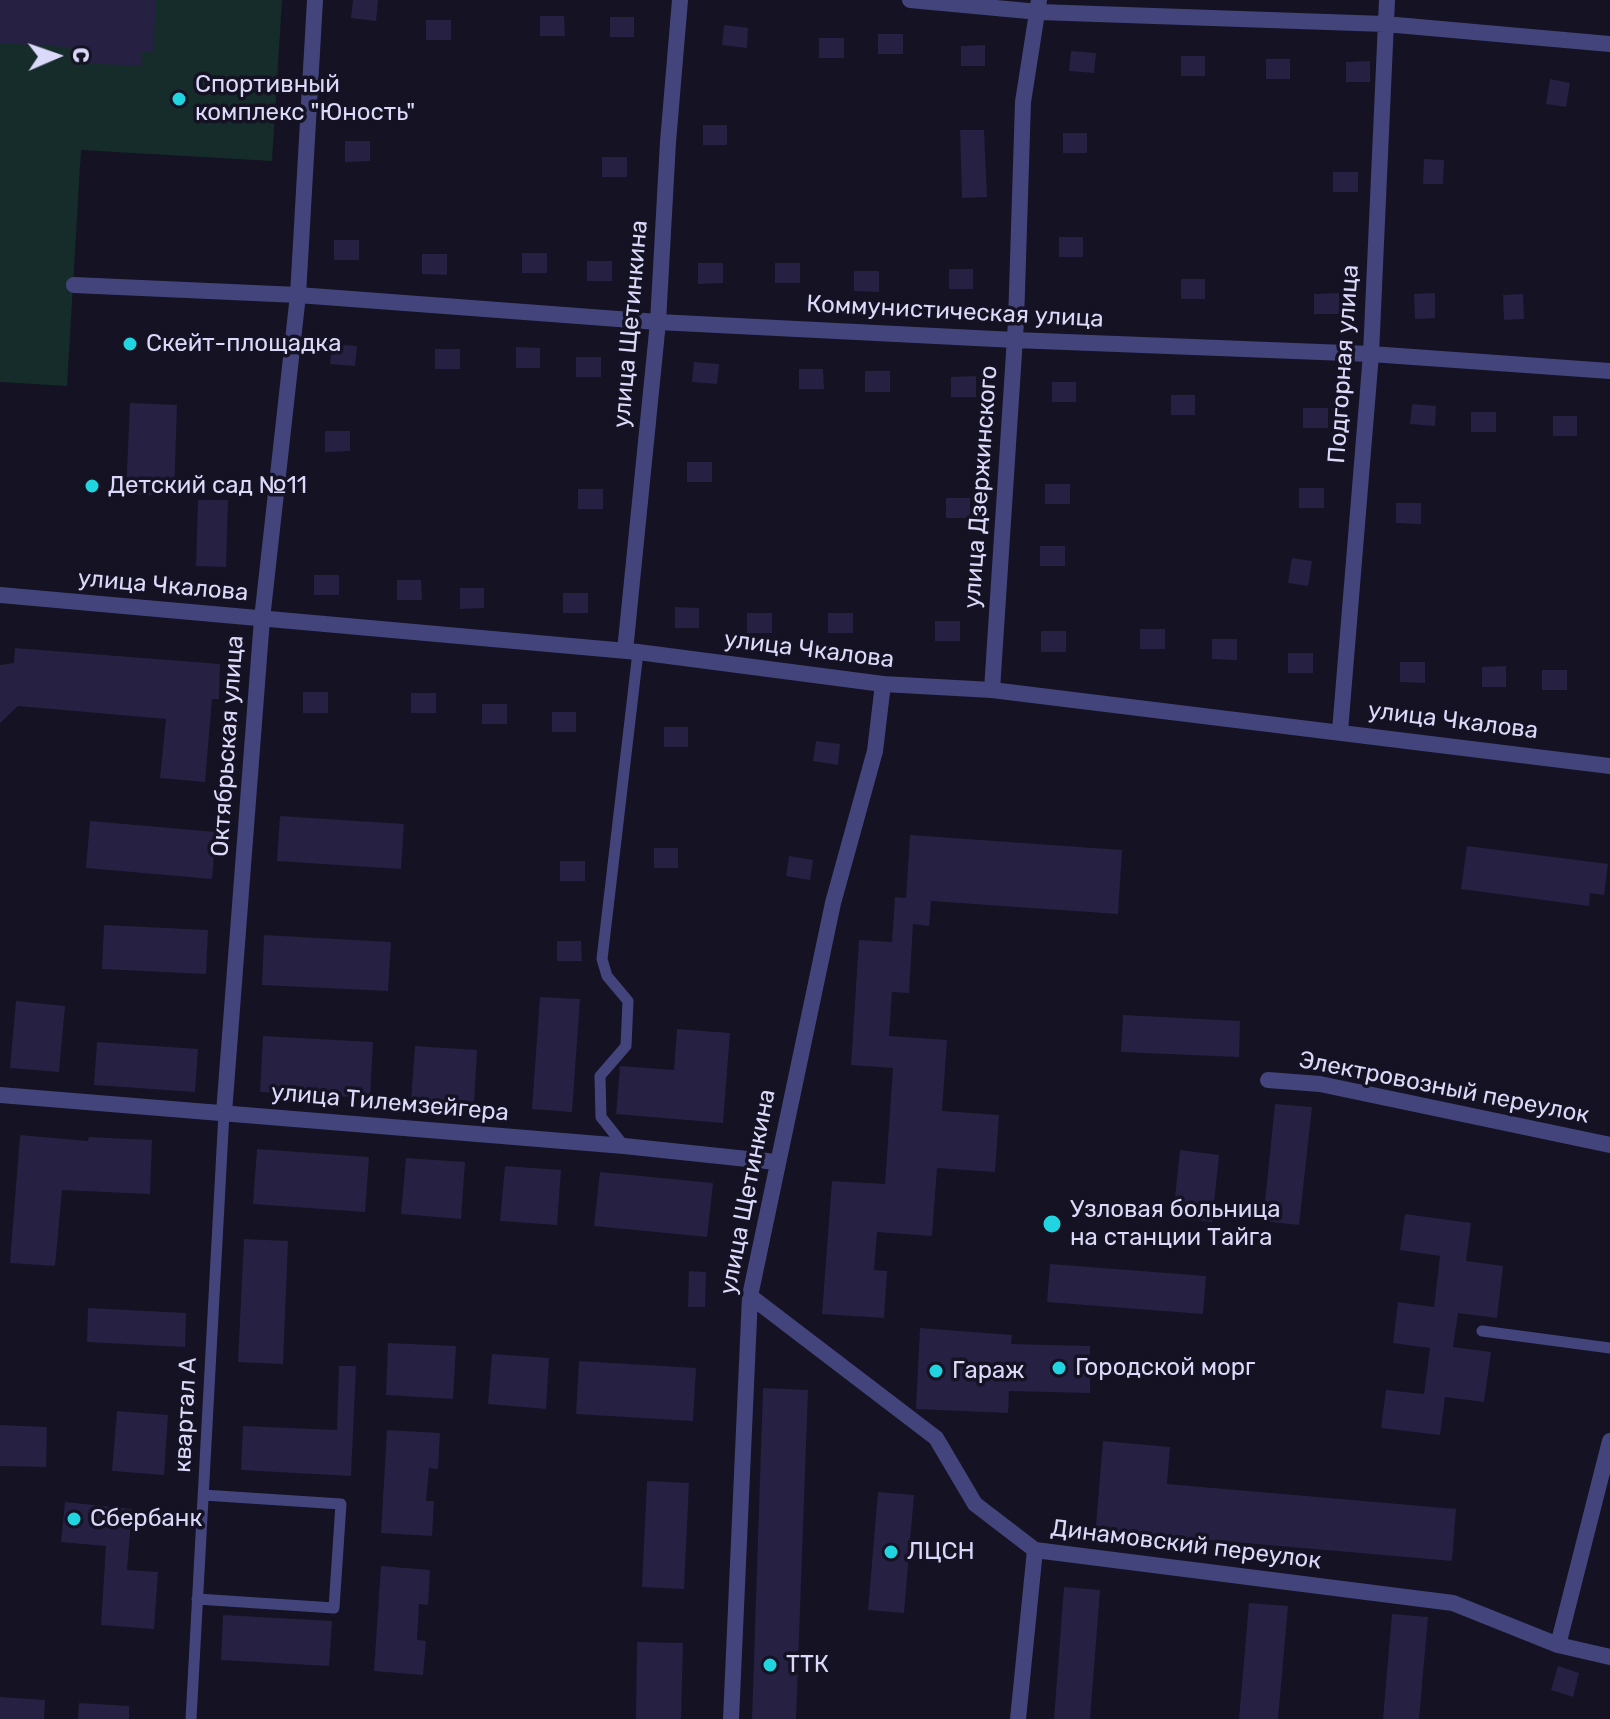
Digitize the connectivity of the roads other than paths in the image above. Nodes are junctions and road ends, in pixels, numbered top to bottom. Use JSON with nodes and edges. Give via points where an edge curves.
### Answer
{"nodes":[{"id":1,"x":315,"y":0,"type":"edge"},
{"id":2,"x":680,"y":0,"type":"edge"},
{"id":3,"x":910,"y":0,"type":"edge"},
{"id":4,"x":1387,"y":0,"type":"edge"},
{"id":5,"x":1039,"y":6,"type":"edge"},
{"id":6,"x":1385,"y":24,"type":"junction"},
{"id":7,"x":1610,"y":44,"type":"edge"},
{"id":8,"x":74,"y":285,"type":"dead end"},
{"id":9,"x":298,"y":295,"type":"junction"},
{"id":10,"x":658,"y":322,"type":"junction"},
{"id":11,"x":1015,"y":340,"type":"junction"},
{"id":12,"x":1371,"y":354,"type":"junction"},
{"id":13,"x":1610,"y":371,"type":"edge"},
{"id":14,"x":0,"y":595,"type":"edge"},
{"id":15,"x":262,"y":619,"type":"junction"},
{"id":16,"x":632,"y":651,"type":"junction"},
{"id":17,"x":883,"y":684,"type":"junction"},
{"id":18,"x":992,"y":690,"type":"junction"},
{"id":19,"x":1340,"y":731,"type":"junction"},
{"id":20,"x":1610,"y":766,"type":"edge"},
{"id":21,"x":1268,"y":1080,"type":"dead end"},
{"id":22,"x":0,"y":1095,"type":"edge"},
{"id":23,"x":224,"y":1113,"type":"junction"},
{"id":24,"x":1610,"y":1145,"type":"edge"},
{"id":25,"x":624,"y":1146,"type":"junction"},
{"id":26,"x":776,"y":1162,"type":"junction"},
{"id":27,"x":750,"y":1296,"type":"junction"},
{"id":28,"x":1482,"y":1331,"type":"dead end"},
{"id":29,"x":1610,"y":1348,"type":"edge"},
{"id":30,"x":1610,"y":1441,"type":"edge"},
{"id":31,"x":203,"y":1495,"type":"junction"},
{"id":32,"x":1035,"y":1550,"type":"junction"},
{"id":33,"x":197,"y":1599,"type":"junction"},
{"id":34,"x":1558,"y":1645,"type":"junction"},
{"id":35,"x":1610,"y":1657,"type":"edge"},
{"id":36,"x":191,"y":1719,"type":"edge"},
{"id":37,"x":731,"y":1719,"type":"edge"},
{"id":38,"x":1018,"y":1719,"type":"edge"}],
"edges":[{"from":1,"to":9,"type":"street","name":"Октябрьская улица"},
{"from":2,"to":10,"type":"street","name":"улица Щетинкина"},
{"from":3,"to":5,"type":"street"},
{"from":4,"to":6,"type":"street","name":"Подгорная улица"},
{"from":5,"to":6,"type":"street"},
{"from":5,"to":11,"type":"street","name":"улица Дзержинского","via":[[1023,102]]},
{"from":6,"to":7,"type":"street"},
{"from":6,"to":12,"type":"street","name":"Подгорная улица"},
{"from":8,"to":9,"type":"street","name":"Коммунистическая улица"},
{"from":9,"to":10,"type":"street","name":"Коммунистическая улица"},
{"from":9,"to":15,"type":"street","name":"Октябрьская улица"},
{"from":10,"to":11,"type":"street","name":"Коммунистическая улица"},
{"from":10,"to":16,"type":"street","name":"улица Щетинкина"},
{"from":11,"to":12,"type":"street","name":"Коммунистическая улица"},
{"from":11,"to":18,"type":"street","name":"улица Дзержинского"},
{"from":12,"to":13,"type":"street","name":"Коммунистическая улица"},
{"from":12,"to":19,"type":"street","name":"Подгорная улица"},
{"from":14,"to":15,"type":"street","name":"улица Чкалова"},
{"from":15,"to":16,"type":"street","name":"улица Чкалова"},
{"from":15,"to":23,"type":"street","name":"Октябрьская улица"},
{"from":16,"to":17,"type":"street","name":"улица Чкалова"},
{"from":16,"to":25,"type":"lane","via":[[602,959],[607,976],[628,1001],[626,1046],[600,1076],[601,1117]]},
{"from":17,"to":18,"type":"street","name":"улица Чкалова"},
{"from":17,"to":26,"type":"street","name":"улица Щетинкина","via":[[875,751],[833,903]]},
{"from":18,"to":19,"type":"street","name":"улица Чкалова"},
{"from":19,"to":20,"type":"street","name":"улица Чкалова"},
{"from":21,"to":24,"type":"street","name":"Электровозный переулок","via":[[1320,1084]]},
{"from":22,"to":23,"type":"street","name":"улица Тилемзейгера"},
{"from":23,"to":25,"type":"street","name":"улица Тилемзейгера"},
{"from":23,"to":31,"type":"lane","name":"квартал А"},
{"from":25,"to":26,"type":"street","name":"улица Тилемзейгера"},
{"from":26,"to":27,"type":"street","name":"улица Щетинкина"},
{"from":27,"to":32,"type":"street","name":"Динамовский переулок","via":[[936,1438],[975,1504]]},
{"from":27,"to":37,"type":"street","name":"улица Щетинкина"},
{"from":28,"to":29,"type":"lane"},
{"from":30,"to":34,"type":"street"},
{"from":31,"to":33,"type":"lane","name":"квартал А"},
{"from":31,"to":33,"type":"lane","via":[[341,1504],[334,1608]]},
{"from":32,"to":34,"type":"street","name":"Динамовский переулок","via":[[1453,1603]]},
{"from":32,"to":38,"type":"street"},
{"from":33,"to":36,"type":"lane","name":"квартал А"},
{"from":34,"to":35,"type":"street","name":"Динамовский переулок"}]}
